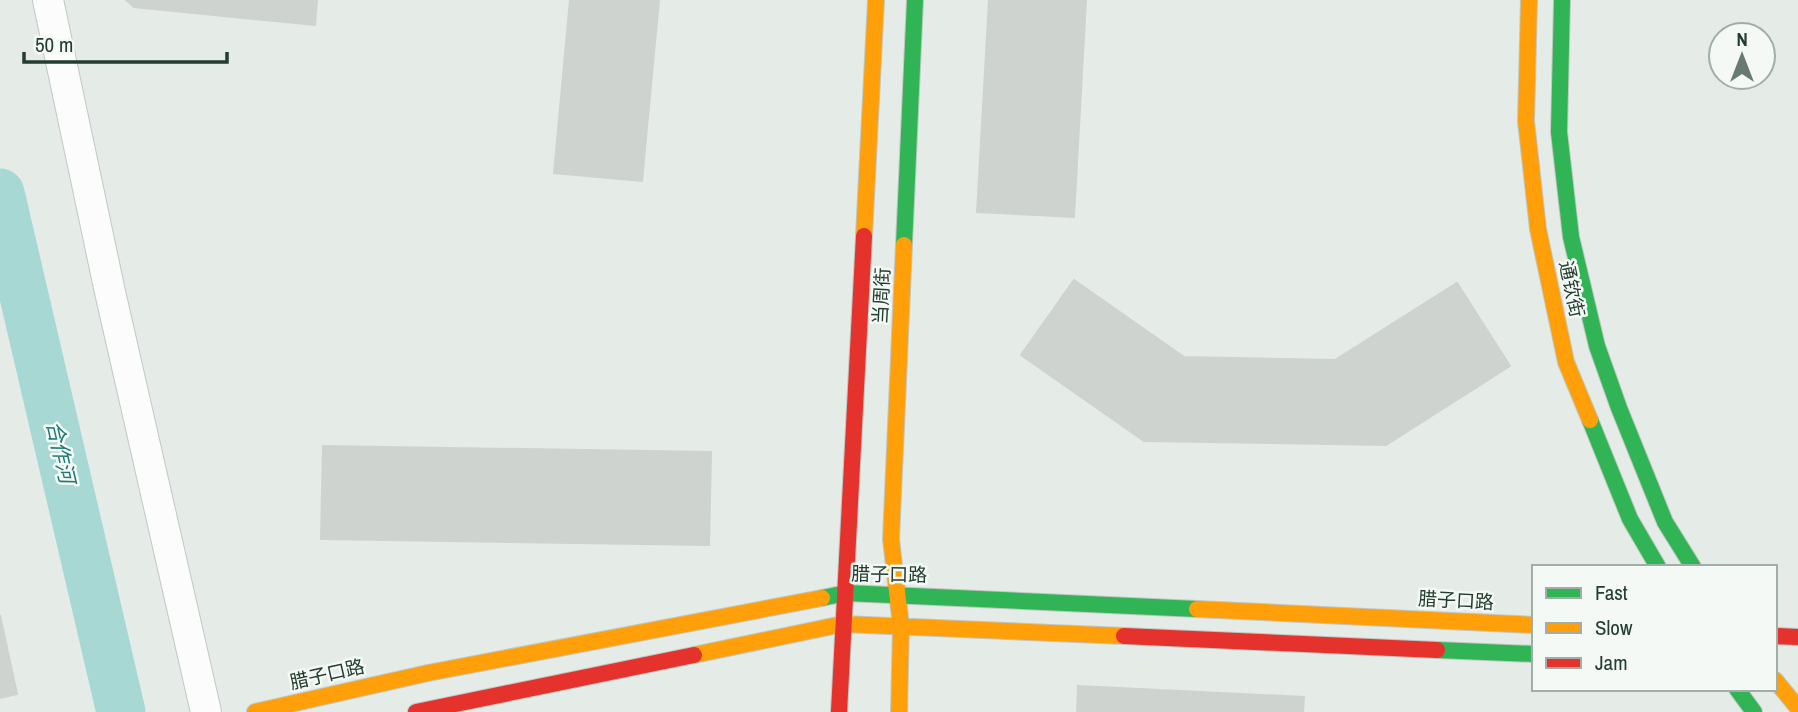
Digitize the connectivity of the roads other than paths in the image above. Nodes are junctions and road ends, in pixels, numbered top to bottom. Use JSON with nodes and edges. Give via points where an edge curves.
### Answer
{"nodes":[{"id":1,"x":48,"y":0,"type":"edge"},
{"id":2,"x":876,"y":0,"type":"edge"},
{"id":3,"x":915,"y":0,"type":"edge"},
{"id":4,"x":1529,"y":0,"type":"edge"},
{"id":5,"x":1562,"y":0,"type":"edge"},
{"id":6,"x":1657,"y":565,"type":"edge"},
{"id":7,"x":1692,"y":565,"type":"edge"},
{"id":8,"x":846,"y":593,"type":"junction"},
{"id":9,"x":897,"y":594,"type":"junction"},
{"id":10,"x":843,"y":624,"type":"junction"},
{"id":11,"x":1532,"y":625,"type":"edge"},
{"id":12,"x":901,"y":626,"type":"junction"},
{"id":13,"x":1777,"y":636,"type":"edge"},
{"id":14,"x":1798,"y":637,"type":"edge"},
{"id":15,"x":1532,"y":653,"type":"edge"},
{"id":16,"x":1777,"y":682,"type":"edge"},
{"id":17,"x":1738,"y":691,"type":"edge"},
{"id":18,"x":1798,"y":708,"type":"edge"},
{"id":19,"x":206,"y":712,"type":"edge"},
{"id":20,"x":255,"y":712,"type":"edge"},
{"id":21,"x":416,"y":712,"type":"edge"},
{"id":22,"x":839,"y":712,"type":"edge"},
{"id":23,"x":899,"y":712,"type":"edge"},
{"id":24,"x":1754,"y":712,"type":"edge"}],
"edges":[{"from":1,"to":19,"type":"street"},
{"from":2,"to":8,"type":"main road","name":"当周街"},
{"from":3,"to":9,"type":"main road","name":"当周街","via":[[891,539]]},
{"from":4,"to":6,"type":"main road","name":"通钦街","via":[[1526,121],[1538,229],[1566,362],[1630,519]]},
{"from":5,"to":7,"type":"main road","via":[[1559,132],[1574,249],[1597,346],[1619,408],[1665,522]]},
{"from":8,"to":9,"type":"main road","name":"腊子口路"},
{"from":8,"to":10,"type":"main road","name":"当周街"},
{"from":8,"to":20,"type":"main road","name":"腊子口路","via":[[428,673]]},
{"from":9,"to":11,"type":"main road","name":"腊子口路"},
{"from":9,"to":12,"type":"main road","name":"当周街"},
{"from":10,"to":12,"type":"main road"},
{"from":10,"to":21,"type":"main road"},
{"from":10,"to":22,"type":"main road","name":"当周街"},
{"from":12,"to":15,"type":"main road"},
{"from":12,"to":23,"type":"main road","name":"当周街"},
{"from":13,"to":14,"type":"main road"},
{"from":16,"to":18,"type":"main road"},
{"from":17,"to":24,"type":"main road"}]}
